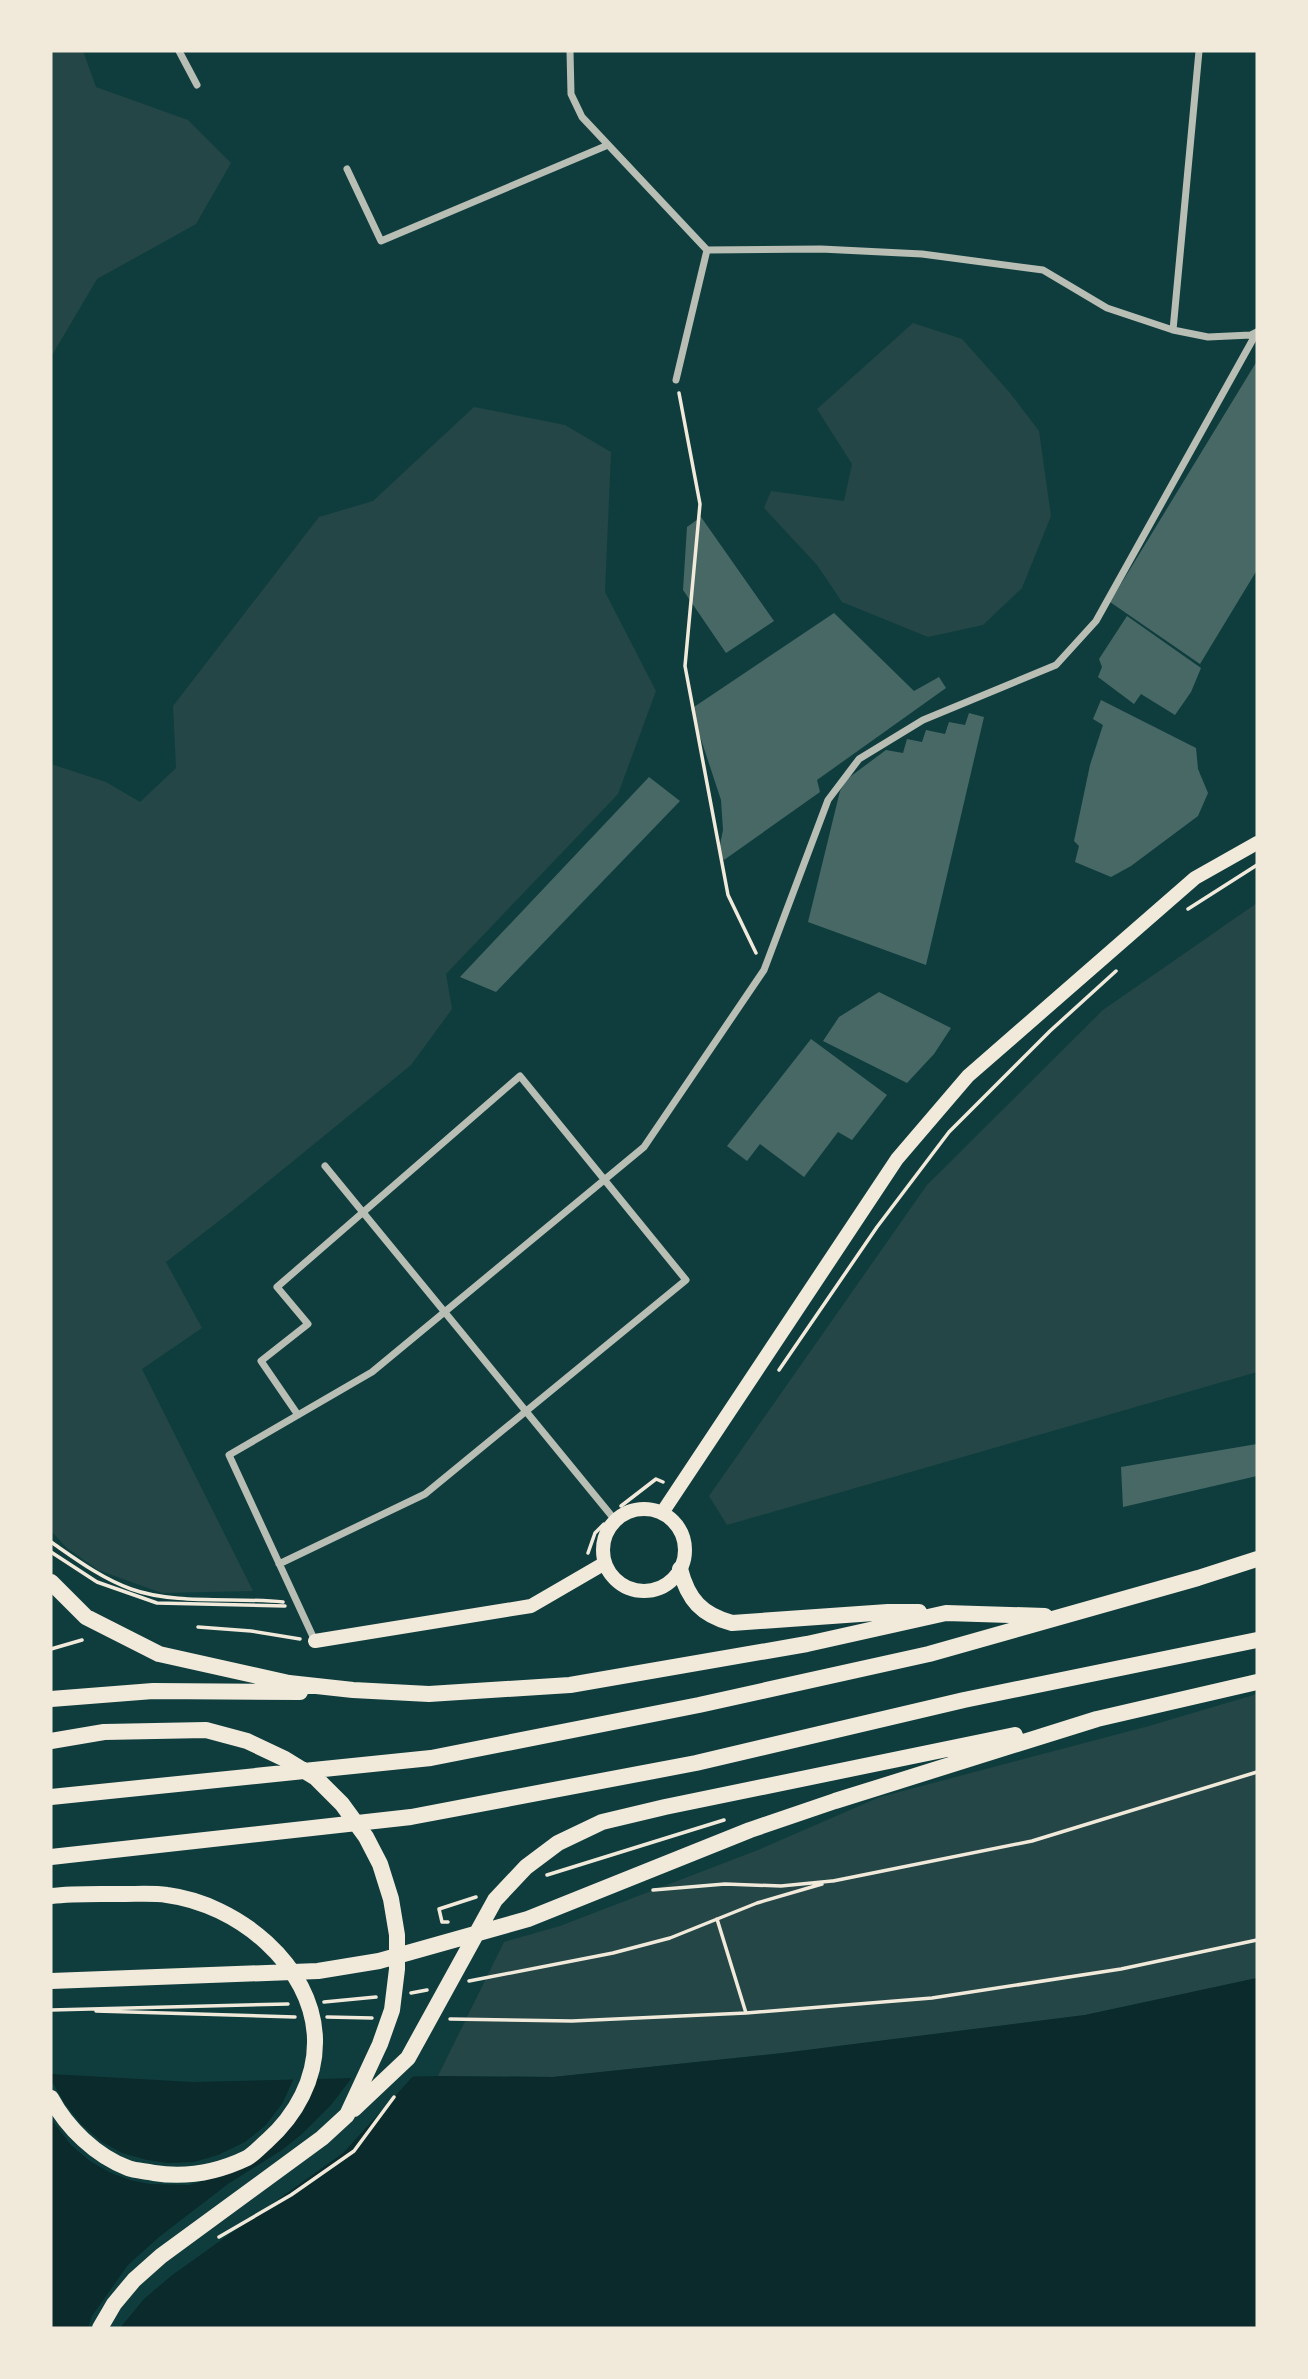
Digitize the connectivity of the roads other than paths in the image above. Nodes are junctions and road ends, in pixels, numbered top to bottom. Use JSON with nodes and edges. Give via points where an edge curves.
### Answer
{"nodes":[{"id":1,"x":179,"y":51,"type":"edge"},
{"id":2,"x":570,"y":51,"type":"edge"},
{"id":3,"x":1199,"y":51,"type":"edge"},
{"id":4,"x":197,"y":85,"type":"dead end"},
{"id":5,"x":608,"y":145,"type":"junction"},
{"id":6,"x":347,"y":169,"type":"dead end"},
{"id":7,"x":707,"y":250,"type":"junction"},
{"id":8,"x":1173,"y":330,"type":"junction"},
{"id":9,"x":1257,"y":332,"type":"edge"},
{"id":10,"x":676,"y":380,"type":"road end"},
{"id":11,"x":1257,"y":842,"type":"edge"},
{"id":12,"x":325,"y":1166,"type":"dead end"},
{"id":13,"x":604,"y":1180,"type":"junction"},
{"id":14,"x":363,"y":1212,"type":"junction"},
{"id":15,"x":444,"y":1313,"type":"junction"},
{"id":16,"x":526,"y":1410,"type":"junction"},
{"id":17,"x":298,"y":1415,"type":"junction"},
{"id":18,"x":662,"y":1513,"type":"junction"},
{"id":19,"x":613,"y":1518,"type":"junction"},
{"id":20,"x":1257,"y":1559,"type":"edge"},
{"id":21,"x":605,"y":1563,"type":"junction"},
{"id":22,"x":279,"y":1564,"type":"junction"},
{"id":23,"x":680,"y":1569,"type":"junction"},
{"id":24,"x":51,"y":1582,"type":"edge"},
{"id":25,"x":946,"y":1613,"type":"junction"},
{"id":26,"x":1061,"y":1617,"type":"junction"},
{"id":27,"x":1257,"y":1640,"type":"edge"},
{"id":28,"x":315,"y":1641,"type":"joint"},
{"id":29,"x":1257,"y":1682,"type":"edge"},
{"id":30,"x":353,"y":1690,"type":"junction"},
{"id":31,"x":57,"y":1699,"type":"edge"},
{"id":32,"x":1097,"y":1719,"type":"junction"},
{"id":33,"x":51,"y":1741,"type":"edge"},
{"id":34,"x":51,"y":1797,"type":"edge"},
{"id":35,"x":51,"y":1857,"type":"edge"},
{"id":36,"x":51,"y":1896,"type":"edge"},
{"id":37,"x":51,"y":1981,"type":"edge"},
{"id":38,"x":51,"y":2098,"type":"edge"},
{"id":39,"x":347,"y":2115,"type":"junction"},
{"id":40,"x":100,"y":2328,"type":"edge"}],
"edges":[{"from":1,"to":4,"type":"street"},
{"from":2,"to":5,"type":"street","via":[[571,94],[582,117]]},
{"from":3,"to":8,"type":"street"},
{"from":5,"to":6,"type":"street","via":[[381,241]]},
{"from":5,"to":7,"type":"street"},
{"from":7,"to":8,"type":"street","via":[[922,254],[1043,270],[1107,308]]},
{"from":7,"to":10,"type":"street"},
{"from":8,"to":9,"type":"street","via":[[1208,337]]},
{"from":9,"to":13,"type":"street","via":[[1096,621],[1056,665],[923,720],[859,759],[840,781],[828,800],[764,970],[644,1147]]},
{"from":11,"to":18,"type":"main road","via":[[1195,878],[968,1076],[897,1159]]},
{"from":12,"to":14,"type":"street"},
{"from":13,"to":14,"type":"street","via":[[520,1076]]},
{"from":13,"to":15,"type":"street"},
{"from":13,"to":16,"type":"street","via":[[686,1280]]},
{"from":14,"to":15,"type":"street"},
{"from":14,"to":17,"type":"street","via":[[277,1287],[308,1324],[261,1361]]},
{"from":15,"to":16,"type":"street"},
{"from":15,"to":17,"type":"street","via":[[372,1372]]},
{"from":16,"to":19,"type":"street"},
{"from":16,"to":22,"type":"street","via":[[425,1494]]},
{"from":17,"to":22,"type":"street","via":[[229,1455]]},
{"from":18,"to":19,"type":"main road","via":[[638,1509]]},
{"from":18,"to":23,"type":"main road","via":[[681,1531],[685,1557]]},
{"from":19,"to":21,"type":"main road","via":[[604,1540]]},
{"from":20,"to":26,"type":"highway"},
{"from":21,"to":23,"type":"main road","via":[[613,1577],[636,1590],[662,1587]]},
{"from":21,"to":28,"type":"main road","via":[[531,1606]]},
{"from":22,"to":28,"type":"street"},
{"from":23,"to":25,"type":"highway","via":[[697,1605],[714,1618],[732,1623],[888,1612]]},
{"from":24,"to":30,"type":"highway","via":[[86,1616],[159,1654],[289,1683]]},
{"from":25,"to":26,"type":"highway"},
{"from":25,"to":30,"type":"highway","via":[[807,1644],[570,1685],[429,1694]]},
{"from":26,"to":34,"type":"highway","via":[[916,1657],[431,1758]]},
{"from":27,"to":35,"type":"highway","via":[[964,1700],[696,1763],[411,1817]]},
{"from":29,"to":32,"type":"highway"},
{"from":30,"to":31,"type":"highway","via":[[153,1691]]},
{"from":32,"to":37,"type":"highway","via":[[750,1830],[528,1919],[379,1961],[318,1971]]},
{"from":32,"to":39,"type":"highway","via":[[602,1822],[558,1843],[526,1867],[495,1900],[408,2058]]},
{"from":33,"to":39,"type":"highway","via":[[104,1732],[206,1730],[247,1741],[285,1759],[316,1778],[342,1804],[380,1864],[397,1935],[392,2010]]},
{"from":36,"to":38,"type":"highway","via":[[168,1895],[225,1913],[259,1934],[284,1959],[311,2011],[315,2039],[312,2070],[284,2125],[249,2157],[212,2171],[172,2176],[128,2168],[93,2149]]},
{"from":39,"to":40,"type":"highway","via":[[161,2256],[134,2280]]}]}
